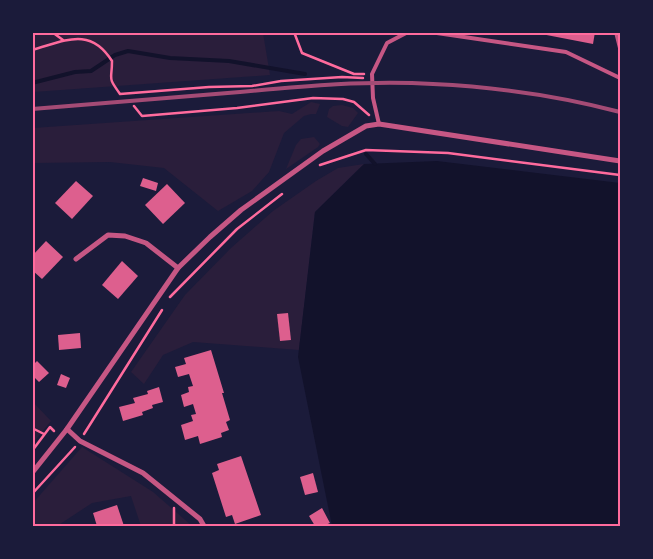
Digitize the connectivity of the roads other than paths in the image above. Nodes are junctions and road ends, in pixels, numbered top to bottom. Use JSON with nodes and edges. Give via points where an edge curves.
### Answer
{"nodes":[{"id":1,"x":408,"y":32,"type":"edge"},
{"id":2,"x":430,"y":32,"type":"edge"},
{"id":3,"x":616,"y":32,"type":"edge"},
{"id":4,"x":620,"y":48,"type":"edge"},
{"id":5,"x":620,"y":78,"type":"edge"},
{"id":6,"x":379,"y":124,"type":"junction"},
{"id":7,"x":620,"y":161,"type":"edge"},
{"id":8,"x":76,"y":259,"type":"dead end"},
{"id":9,"x":178,"y":268,"type":"junction"},
{"id":10,"x":67,"y":429,"type":"junction"},
{"id":11,"x":32,"y":473,"type":"edge"},
{"id":12,"x":204,"y":526,"type":"edge"}],
"edges":[{"from":1,"to":6,"type":"lane","via":[[387,43],[372,76]]},
{"from":2,"to":5,"type":"lane","via":[[566,52]]},
{"from":3,"to":4,"type":"lane"},
{"from":6,"to":7,"type":"street"},
{"from":6,"to":9,"type":"street","via":[[366,126],[324,151],[241,210]]},
{"from":8,"to":9,"type":"street","via":[[108,235],[125,236],[146,243]]},
{"from":9,"to":10,"type":"street"},
{"from":10,"to":11,"type":"street"},
{"from":10,"to":12,"type":"street","via":[[80,441],[142,473],[200,519]]}]}
